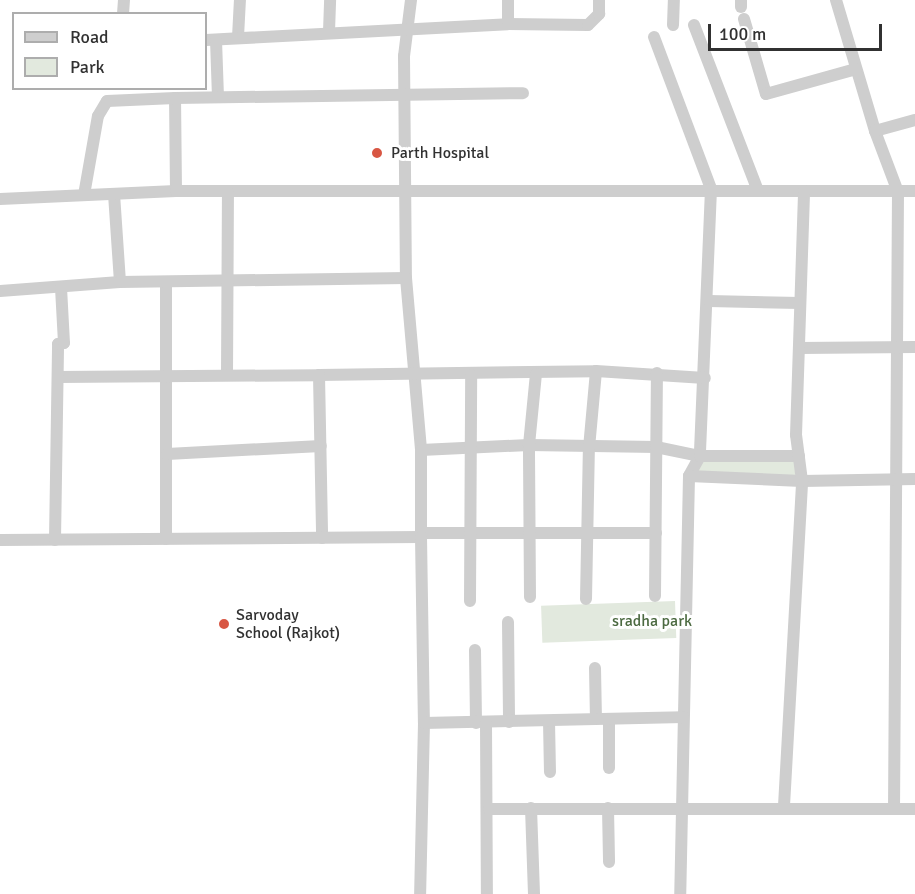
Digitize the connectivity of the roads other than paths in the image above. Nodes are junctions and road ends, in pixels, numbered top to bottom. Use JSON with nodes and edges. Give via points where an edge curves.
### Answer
{"nodes":[{"id":1,"x":240,"y":0,"type":"edge"},
{"id":2,"x":330,"y":0,"type":"edge"},
{"id":3,"x":411,"y":0,"type":"edge"},
{"id":4,"x":508,"y":0,"type":"edge"},
{"id":5,"x":599,"y":0,"type":"edge"},
{"id":6,"x":674,"y":0,"type":"edge"},
{"id":7,"x":836,"y":0,"type":"edge"},
{"id":8,"x":742,"y":9,"type":"edge"},
{"id":9,"x":508,"y":24,"type":"junction"},
{"id":10,"x":673,"y":25,"type":"dead end"},
{"id":11,"x":694,"y":25,"type":"dead end"},
{"id":12,"x":408,"y":29,"type":"junction"},
{"id":13,"x":328,"y":32,"type":"junction"},
{"id":14,"x":238,"y":37,"type":"junction"},
{"id":15,"x":654,"y":37,"type":"dead end"},
{"id":16,"x":211,"y":40,"type":"edge"},
{"id":17,"x":856,"y":69,"type":"junction"},
{"id":18,"x":408,"y":92,"type":"junction"},
{"id":19,"x":523,"y":93,"type":"dead end"},
{"id":20,"x":218,"y":96,"type":"junction"},
{"id":21,"x":175,"y":98,"type":"junction"},
{"id":22,"x":915,"y":120,"type":"edge"},
{"id":23,"x":875,"y":131,"type":"junction"},
{"id":24,"x":757,"y":188,"type":"junction"},
{"id":25,"x":711,"y":189,"type":"junction"},
{"id":26,"x":176,"y":191,"type":"junction"},
{"id":27,"x":407,"y":191,"type":"junction"},
{"id":28,"x":804,"y":191,"type":"junction"},
{"id":29,"x":915,"y":191,"type":"edge"},
{"id":30,"x":898,"y":192,"type":"junction"},
{"id":31,"x":228,"y":193,"type":"junction"},
{"id":32,"x":114,"y":194,"type":"junction"},
{"id":33,"x":84,"y":195,"type":"junction"},
{"id":34,"x":0,"y":199,"type":"edge"},
{"id":35,"x":406,"y":278,"type":"junction"},
{"id":36,"x":228,"y":280,"type":"junction"},
{"id":37,"x":120,"y":282,"type":"junction"},
{"id":38,"x":166,"y":282,"type":"junction"},
{"id":39,"x":61,"y":286,"type":"junction"},
{"id":40,"x":0,"y":291,"type":"edge"},
{"id":41,"x":709,"y":301,"type":"junction"},
{"id":42,"x":800,"y":303,"type":"junction"},
{"id":43,"x":895,"y":347,"type":"junction"},
{"id":44,"x":915,"y":347,"type":"edge"},
{"id":45,"x":799,"y":348,"type":"junction"},
{"id":46,"x":596,"y":371,"type":"junction"},
{"id":47,"x":657,"y":373,"type":"junction"},
{"id":48,"x":411,"y":374,"type":"junction"},
{"id":49,"x":536,"y":374,"type":"junction"},
{"id":50,"x":168,"y":375,"type":"junction"},
{"id":51,"x":227,"y":375,"type":"junction"},
{"id":52,"x":319,"y":375,"type":"junction"},
{"id":53,"x":471,"y":375,"type":"junction"},
{"id":54,"x":58,"y":376,"type":"junction"},
{"id":55,"x":705,"y":378,"type":"junction"},
{"id":56,"x":529,"y":445,"type":"junction"},
{"id":57,"x":321,"y":446,"type":"junction"},
{"id":58,"x":656,"y":447,"type":"junction"},
{"id":59,"x":472,"y":448,"type":"junction"},
{"id":60,"x":589,"y":448,"type":"junction"},
{"id":61,"x":421,"y":450,"type":"junction"},
{"id":62,"x":166,"y":454,"type":"junction"},
{"id":63,"x":700,"y":456,"type":"junction"},
{"id":64,"x":799,"y":456,"type":"junction"},
{"id":65,"x":689,"y":476,"type":"junction"},
{"id":66,"x":895,"y":478,"type":"junction"},
{"id":67,"x":915,"y":479,"type":"edge"},
{"id":68,"x":802,"y":481,"type":"junction"},
{"id":69,"x":589,"y":531,"type":"junction"},
{"id":70,"x":532,"y":533,"type":"junction"},
{"id":71,"x":656,"y":533,"type":"junction"},
{"id":72,"x":472,"y":534,"type":"junction"},
{"id":73,"x":421,"y":535,"type":"junction"},
{"id":74,"x":322,"y":538,"type":"junction"},
{"id":75,"x":166,"y":539,"type":"junction"},
{"id":76,"x":0,"y":540,"type":"edge"},
{"id":77,"x":55,"y":540,"type":"junction"},
{"id":78,"x":655,"y":596,"type":"dead end"},
{"id":79,"x":530,"y":597,"type":"dead end"},
{"id":80,"x":586,"y":599,"type":"dead end"},
{"id":81,"x":470,"y":600,"type":"dead end"},
{"id":82,"x":508,"y":622,"type":"dead end"},
{"id":83,"x":475,"y":650,"type":"dead end"},
{"id":84,"x":596,"y":668,"type":"dead end"},
{"id":85,"x":683,"y":717,"type":"junction"},
{"id":86,"x":596,"y":719,"type":"junction"},
{"id":87,"x":609,"y":719,"type":"junction"},
{"id":88,"x":549,"y":721,"type":"junction"},
{"id":89,"x":509,"y":722,"type":"junction"},
{"id":90,"x":424,"y":723,"type":"junction"},
{"id":91,"x":481,"y":723,"type":"junction"},
{"id":92,"x":609,"y":768,"type":"dead end"},
{"id":93,"x":550,"y":772,"type":"dead end"},
{"id":94,"x":784,"y":806,"type":"junction"},
{"id":95,"x":682,"y":807,"type":"junction"},
{"id":96,"x":489,"y":808,"type":"junction"},
{"id":97,"x":531,"y":808,"type":"junction"},
{"id":98,"x":609,"y":808,"type":"junction"},
{"id":99,"x":894,"y":808,"type":"junction"},
{"id":100,"x":915,"y":809,"type":"edge"},
{"id":101,"x":609,"y":862,"type":"dead end"},
{"id":102,"x":420,"y":894,"type":"edge"},
{"id":103,"x":487,"y":894,"type":"edge"},
{"id":104,"x":534,"y":894,"type":"edge"},
{"id":105,"x":680,"y":894,"type":"edge"}],
"edges":[{"from":1,"to":14,"type":"street"},
{"from":2,"to":13,"type":"street"},
{"from":3,"to":12,"type":"street"},
{"from":4,"to":9,"type":"street"},
{"from":5,"to":9,"type":"street","via":[[599,14],[588,25]]},
{"from":6,"to":10,"type":"street"},
{"from":7,"to":17,"type":"street"},
{"from":8,"to":17,"type":"street","via":[[766,94]]},
{"from":9,"to":12,"type":"street"},
{"from":11,"to":24,"type":"street"},
{"from":12,"to":13,"type":"street"},
{"from":12,"to":18,"type":"street","via":[[404,56]]},
{"from":13,"to":14,"type":"street"},
{"from":14,"to":16,"type":"street"},
{"from":15,"to":25,"type":"street"},
{"from":16,"to":20,"type":"street"},
{"from":17,"to":23,"type":"street"},
{"from":18,"to":19,"type":"street"},
{"from":18,"to":20,"type":"street"},
{"from":18,"to":27,"type":"street"},
{"from":20,"to":21,"type":"street"},
{"from":21,"to":26,"type":"street"},
{"from":21,"to":33,"type":"street","via":[[107,101],[98,116]]},
{"from":22,"to":23,"type":"street"},
{"from":23,"to":30,"type":"street"},
{"from":24,"to":25,"type":"street"},
{"from":24,"to":28,"type":"street"},
{"from":25,"to":27,"type":"street"},
{"from":25,"to":41,"type":"street"},
{"from":26,"to":31,"type":"street"},
{"from":26,"to":32,"type":"street"},
{"from":27,"to":31,"type":"street"},
{"from":27,"to":35,"type":"street"},
{"from":28,"to":30,"type":"street"},
{"from":28,"to":42,"type":"street"},
{"from":29,"to":30,"type":"street"},
{"from":30,"to":43,"type":"street"},
{"from":31,"to":36,"type":"street"},
{"from":32,"to":33,"type":"street"},
{"from":32,"to":37,"type":"street"},
{"from":33,"to":34,"type":"street"},
{"from":35,"to":36,"type":"street"},
{"from":35,"to":48,"type":"street"},
{"from":36,"to":38,"type":"street"},
{"from":36,"to":51,"type":"street"},
{"from":37,"to":38,"type":"street"},
{"from":37,"to":39,"type":"street"},
{"from":38,"to":50,"type":"street"},
{"from":39,"to":40,"type":"street"},
{"from":39,"to":54,"type":"street","via":[[64,343],[58,344]]},
{"from":41,"to":42,"type":"street"},
{"from":41,"to":55,"type":"street"},
{"from":42,"to":45,"type":"street"},
{"from":43,"to":44,"type":"street"},
{"from":43,"to":45,"type":"street"},
{"from":43,"to":66,"type":"street"},
{"from":45,"to":64,"type":"street"},
{"from":46,"to":47,"type":"street"},
{"from":46,"to":49,"type":"street"},
{"from":46,"to":60,"type":"street"},
{"from":47,"to":55,"type":"street"},
{"from":47,"to":58,"type":"street"},
{"from":48,"to":52,"type":"street"},
{"from":48,"to":53,"type":"street"},
{"from":48,"to":61,"type":"street"},
{"from":49,"to":53,"type":"street"},
{"from":49,"to":56,"type":"street"},
{"from":50,"to":51,"type":"street"},
{"from":50,"to":54,"type":"street"},
{"from":50,"to":62,"type":"street"},
{"from":51,"to":52,"type":"street"},
{"from":52,"to":57,"type":"street"},
{"from":53,"to":59,"type":"street"},
{"from":54,"to":77,"type":"street"},
{"from":55,"to":63,"type":"street"},
{"from":56,"to":59,"type":"street"},
{"from":56,"to":60,"type":"street"},
{"from":56,"to":70,"type":"street"},
{"from":57,"to":62,"type":"street"},
{"from":57,"to":74,"type":"street"},
{"from":58,"to":60,"type":"street"},
{"from":58,"to":63,"type":"street"},
{"from":58,"to":71,"type":"street"},
{"from":59,"to":61,"type":"street"},
{"from":59,"to":72,"type":"street"},
{"from":60,"to":69,"type":"street"},
{"from":61,"to":73,"type":"street"},
{"from":62,"to":75,"type":"street"},
{"from":63,"to":64,"type":"street"},
{"from":63,"to":65,"type":"street"},
{"from":64,"to":68,"type":"street"},
{"from":65,"to":68,"type":"street"},
{"from":65,"to":85,"type":"street"},
{"from":66,"to":67,"type":"street"},
{"from":66,"to":68,"type":"street"},
{"from":66,"to":99,"type":"street"},
{"from":68,"to":94,"type":"street"},
{"from":69,"to":70,"type":"street"},
{"from":69,"to":71,"type":"street"},
{"from":69,"to":80,"type":"street"},
{"from":70,"to":72,"type":"street"},
{"from":70,"to":79,"type":"street"},
{"from":71,"to":78,"type":"street"},
{"from":72,"to":73,"type":"street"},
{"from":72,"to":81,"type":"street"},
{"from":73,"to":74,"type":"street"},
{"from":73,"to":90,"type":"street"},
{"from":74,"to":75,"type":"street"},
{"from":75,"to":77,"type":"street"},
{"from":76,"to":77,"type":"street"},
{"from":82,"to":89,"type":"street"},
{"from":83,"to":91,"type":"street"},
{"from":84,"to":86,"type":"street"},
{"from":85,"to":87,"type":"street"},
{"from":85,"to":95,"type":"street"},
{"from":86,"to":87,"type":"street"},
{"from":86,"to":88,"type":"street"},
{"from":87,"to":92,"type":"street"},
{"from":88,"to":89,"type":"street"},
{"from":88,"to":93,"type":"street"},
{"from":89,"to":91,"type":"street"},
{"from":90,"to":91,"type":"street"},
{"from":90,"to":102,"type":"street"},
{"from":91,"to":96,"type":"street"},
{"from":94,"to":95,"type":"street"},
{"from":94,"to":99,"type":"street"},
{"from":95,"to":98,"type":"street"},
{"from":95,"to":105,"type":"street"},
{"from":96,"to":97,"type":"street"},
{"from":96,"to":103,"type":"street"},
{"from":97,"to":98,"type":"street"},
{"from":97,"to":104,"type":"street"},
{"from":98,"to":101,"type":"street"},
{"from":99,"to":100,"type":"street"}]}
